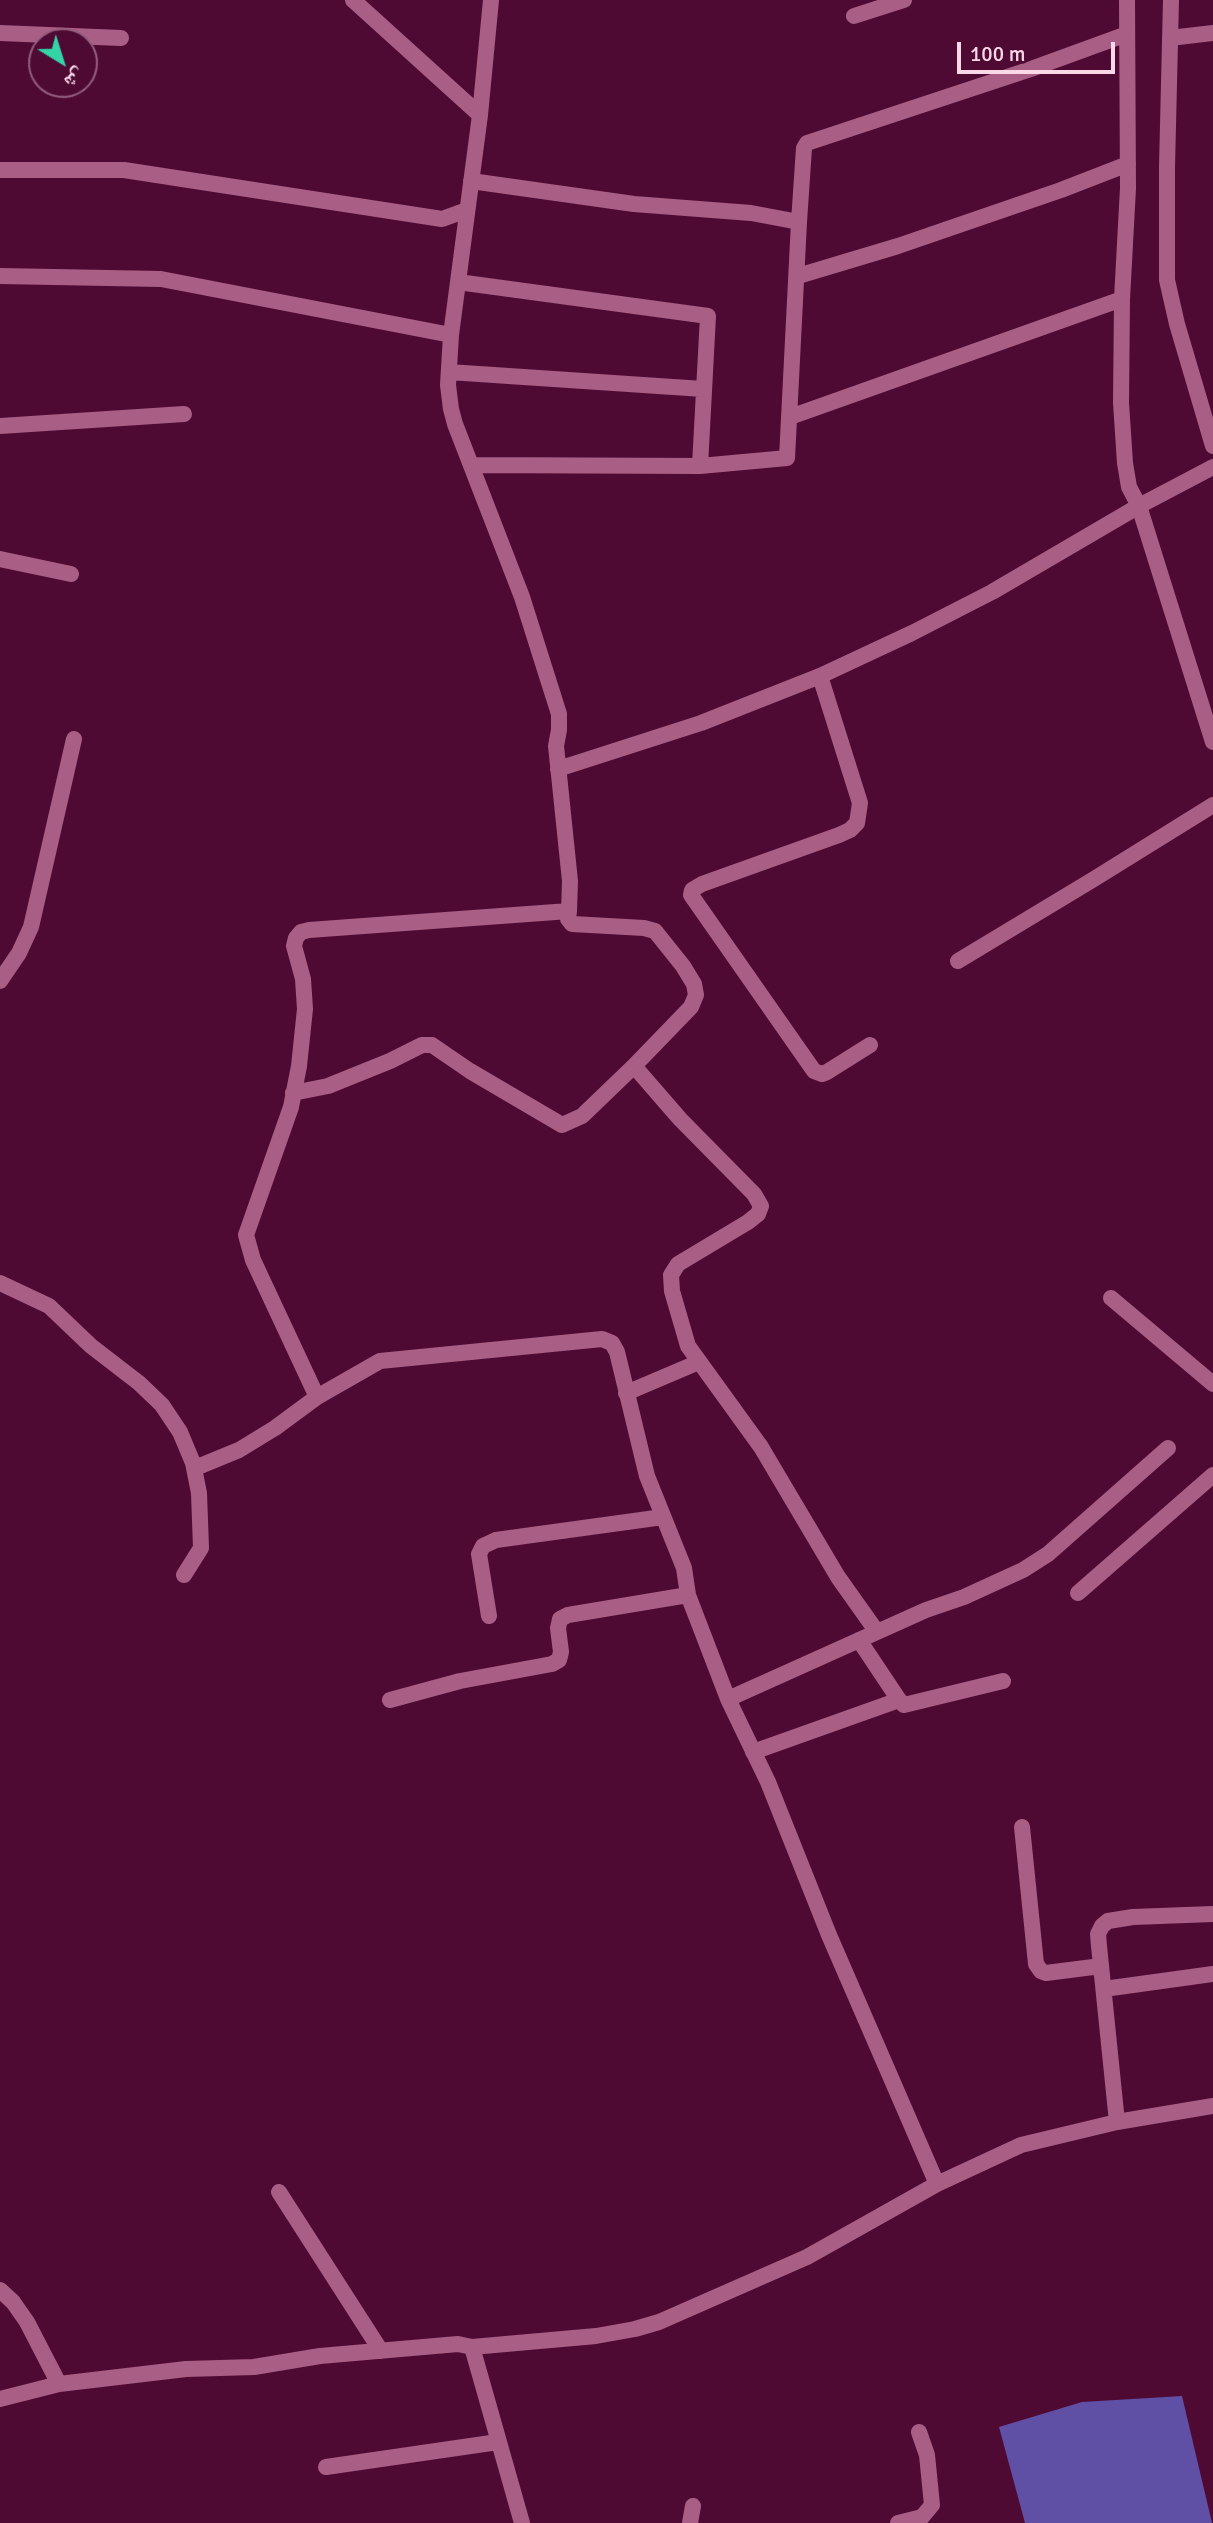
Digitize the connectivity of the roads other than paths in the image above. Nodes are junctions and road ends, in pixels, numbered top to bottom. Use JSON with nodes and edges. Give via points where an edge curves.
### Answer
{"nodes":[{"id":1,"x":353,"y":0,"type":"edge"},
{"id":2,"x":491,"y":0,"type":"edge"},
{"id":3,"x":904,"y":0,"type":"edge"},
{"id":4,"x":1127,"y":0,"type":"edge"},
{"id":5,"x":1171,"y":0,"type":"edge"},
{"id":6,"x":854,"y":16,"type":"dead end"},
{"id":7,"x":0,"y":33,"type":"edge"},
{"id":8,"x":1213,"y":33,"type":"edge"},
{"id":9,"x":1127,"y":34,"type":"junction"},
{"id":10,"x":121,"y":38,"type":"dead end"},
{"id":11,"x":1170,"y":38,"type":"junction"},
{"id":12,"x":480,"y":115,"type":"junction"},
{"id":13,"x":1128,"y":164,"type":"junction"},
{"id":14,"x":0,"y":170,"type":"edge"},
{"id":15,"x":471,"y":181,"type":"junction"},
{"id":16,"x":467,"y":210,"type":"junction"},
{"id":17,"x":799,"y":222,"type":"junction"},
{"id":18,"x":0,"y":276,"type":"edge"},
{"id":19,"x":798,"y":276,"type":"junction"},
{"id":20,"x":458,"y":282,"type":"junction"},
{"id":21,"x":1122,"y":299,"type":"junction"},
{"id":22,"x":451,"y":335,"type":"junction"},
{"id":23,"x":449,"y":372,"type":"junction"},
{"id":24,"x":703,"y":389,"type":"junction"},
{"id":25,"x":184,"y":414,"type":"dead end"},
{"id":26,"x":790,"y":417,"type":"junction"},
{"id":27,"x":0,"y":426,"type":"edge"},
{"id":28,"x":1213,"y":446,"type":"edge"},
{"id":29,"x":471,"y":464,"type":"junction"},
{"id":30,"x":700,"y":466,"type":"junction"},
{"id":31,"x":1213,"y":467,"type":"edge"},
{"id":32,"x":1139,"y":506,"type":"junction"},
{"id":33,"x":0,"y":559,"type":"edge"},
{"id":34,"x":71,"y":574,"type":"dead end"},
{"id":35,"x":820,"y":676,"type":"junction"},
{"id":36,"x":74,"y":739,"type":"dead end"},
{"id":37,"x":1213,"y":742,"type":"edge"},
{"id":38,"x":558,"y":769,"type":"junction"},
{"id":39,"x":1213,"y":805,"type":"edge"},
{"id":40,"x":569,"y":911,"type":"junction"},
{"id":41,"x":958,"y":961,"type":"dead end"},
{"id":42,"x":0,"y":981,"type":"edge"},
{"id":43,"x":870,"y":1045,"type":"dead end"},
{"id":44,"x":634,"y":1066,"type":"junction"},
{"id":45,"x":293,"y":1093,"type":"junction"},
{"id":46,"x":0,"y":1283,"type":"edge"},
{"id":47,"x":1111,"y":1298,"type":"dead end"},
{"id":48,"x":699,"y":1362,"type":"junction"},
{"id":49,"x":1213,"y":1384,"type":"edge"},
{"id":50,"x":626,"y":1393,"type":"junction"},
{"id":51,"x":317,"y":1397,"type":"junction"},
{"id":52,"x":1168,"y":1448,"type":"dead end"},
{"id":53,"x":193,"y":1463,"type":"junction"},
{"id":54,"x":1213,"y":1475,"type":"edge"},
{"id":55,"x":663,"y":1517,"type":"junction"},
{"id":56,"x":184,"y":1575,"type":"dead end"},
{"id":57,"x":1078,"y":1593,"type":"dead end"},
{"id":58,"x":688,"y":1595,"type":"junction"},
{"id":59,"x":489,"y":1616,"type":"dead end"},
{"id":60,"x":877,"y":1632,"type":"junction"},
{"id":61,"x":859,"y":1640,"type":"junction"},
{"id":62,"x":1003,"y":1681,"type":"dead end"},
{"id":63,"x":728,"y":1699,"type":"junction"},
{"id":64,"x":390,"y":1700,"type":"dead end"},
{"id":65,"x":899,"y":1700,"type":"junction"},
{"id":66,"x":753,"y":1752,"type":"junction"},
{"id":67,"x":1022,"y":1827,"type":"dead end"},
{"id":68,"x":1213,"y":1914,"type":"edge"},
{"id":69,"x":1101,"y":1966,"type":"junction"},
{"id":70,"x":1213,"y":1974,"type":"edge"},
{"id":71,"x":1104,"y":1989,"type":"junction"},
{"id":72,"x":1213,"y":2106,"type":"edge"},
{"id":73,"x":1118,"y":2122,"type":"junction"},
{"id":74,"x":937,"y":2184,"type":"junction"},
{"id":75,"x":279,"y":2192,"type":"dead end"},
{"id":76,"x":0,"y":2290,"type":"edge"},
{"id":77,"x":472,"y":2347,"type":"junction"},
{"id":78,"x":381,"y":2351,"type":"junction"},
{"id":79,"x":59,"y":2384,"type":"junction"},
{"id":80,"x":0,"y":2399,"type":"edge"},
{"id":81,"x":919,"y":2432,"type":"dead end"},
{"id":82,"x":498,"y":2442,"type":"junction"},
{"id":83,"x":326,"y":2467,"type":"dead end"},
{"id":84,"x":693,"y":2506,"type":"dead end"},
{"id":85,"x":522,"y":2523,"type":"edge"},
{"id":86,"x":690,"y":2523,"type":"edge"},
{"id":87,"x":898,"y":2523,"type":"edge"}],
"edges":[{"from":1,"to":12,"type":"street"},
{"from":2,"to":12,"type":"street"},
{"from":3,"to":6,"type":"street"},
{"from":4,"to":9,"type":"street"},
{"from":5,"to":11,"type":"street"},
{"from":7,"to":10,"type":"street"},
{"from":8,"to":11,"type":"street"},
{"from":9,"to":13,"type":"street"},
{"from":9,"to":17,"type":"street","via":[[807,143]]},
{"from":11,"to":28,"type":"street","via":[[1167,280]]},
{"from":12,"to":15,"type":"street"},
{"from":13,"to":19,"type":"street","via":[[898,246]]},
{"from":13,"to":21,"type":"street"},
{"from":14,"to":16,"type":"street","via":[[124,170],[442,219]]},
{"from":15,"to":16,"type":"street"},
{"from":15,"to":17,"type":"street"},
{"from":16,"to":20,"type":"street"},
{"from":17,"to":19,"type":"street"},
{"from":18,"to":22,"type":"street","via":[[161,279]]},
{"from":19,"to":26,"type":"street"},
{"from":20,"to":22,"type":"street"},
{"from":20,"to":24,"type":"street","via":[[708,316]]},
{"from":21,"to":26,"type":"street"},
{"from":21,"to":32,"type":"street","via":[[1125,463],[1129,487]]},
{"from":22,"to":23,"type":"street"},
{"from":23,"to":24,"type":"street"},
{"from":23,"to":29,"type":"street","via":[[450,409]]},
{"from":24,"to":30,"type":"street"},
{"from":25,"to":27,"type":"street"},
{"from":26,"to":30,"type":"street","via":[[787,458]]},
{"from":29,"to":30,"type":"street"},
{"from":29,"to":38,"type":"street","via":[[555,699]]},
{"from":31,"to":32,"type":"street"},
{"from":32,"to":35,"type":"street","via":[[992,592]]},
{"from":32,"to":37,"type":"street"},
{"from":33,"to":34,"type":"street"},
{"from":35,"to":38,"type":"street","via":[[701,723]]},
{"from":35,"to":43,"type":"street","via":[[860,803],[856,822],[839,835],[702,884],[691,895],[814,1071],[827,1072]]},
{"from":36,"to":42,"type":"street","via":[[31,927]]},
{"from":38,"to":40,"type":"street","via":[[565,810]]},
{"from":39,"to":41,"type":"street"},
{"from":40,"to":44,"type":"street","via":[[572,923],[655,931],[694,984],[691,1007]]},
{"from":40,"to":45,"type":"street","via":[[301,932],[293,947],[303,979],[304,1009]]},
{"from":44,"to":45,"type":"street","via":[[582,1116],[562,1125],[432,1045],[422,1045],[328,1086]]},
{"from":44,"to":48,"type":"street","via":[[761,1206],[748,1222],[678,1264],[671,1275],[688,1346]]},
{"from":45,"to":51,"type":"street","via":[[246,1235],[258,1272]]},
{"from":46,"to":53,"type":"street","via":[[49,1306],[139,1383],[162,1405]]},
{"from":47,"to":49,"type":"street"},
{"from":48,"to":50,"type":"street"},
{"from":48,"to":60,"type":"street","via":[[761,1447],[838,1577]]},
{"from":50,"to":51,"type":"street","via":[[617,1352],[612,1343],[602,1339],[380,1361]]},
{"from":50,"to":55,"type":"street"},
{"from":51,"to":53,"type":"street","via":[[239,1450],[208,1464]]},
{"from":52,"to":60,"type":"street","via":[[1057,1546],[1023,1570]]},
{"from":53,"to":56,"type":"street","via":[[201,1548]]},
{"from":54,"to":57,"type":"street"},
{"from":55,"to":58,"type":"street","via":[[684,1568]]},
{"from":55,"to":59,"type":"street","via":[[496,1540],[483,1546],[479,1555]]},
{"from":58,"to":63,"type":"street"},
{"from":58,"to":64,"type":"street","via":[[568,1615],[560,1619],[561,1652],[552,1664]]},
{"from":60,"to":61,"type":"street"},
{"from":61,"to":63,"type":"street"},
{"from":61,"to":65,"type":"street"},
{"from":62,"to":65,"type":"street","via":[[904,1705]]},
{"from":63,"to":66,"type":"street"},
{"from":65,"to":66,"type":"street"},
{"from":66,"to":74,"type":"street"},
{"from":67,"to":69,"type":"street","via":[[1036,1964],[1046,1973]]},
{"from":68,"to":69,"type":"street","via":[[1108,1921],[1098,1934]]},
{"from":69,"to":71,"type":"street"},
{"from":70,"to":71,"type":"street"},
{"from":71,"to":73,"type":"street"},
{"from":72,"to":73,"type":"street"},
{"from":73,"to":74,"type":"street","via":[[1021,2145]]},
{"from":74,"to":77,"type":"street","via":[[807,2257],[659,2322],[596,2336]]},
{"from":75,"to":78,"type":"street"},
{"from":76,"to":79,"type":"street","via":[[27,2322]]},
{"from":77,"to":78,"type":"street","via":[[458,2344]]},
{"from":77,"to":82,"type":"street"},
{"from":78,"to":79,"type":"street"},
{"from":79,"to":80,"type":"street"},
{"from":81,"to":87,"type":"street","via":[[927,2455],[932,2505],[922,2517]]},
{"from":82,"to":83,"type":"street"},
{"from":82,"to":85,"type":"street"},
{"from":84,"to":86,"type":"street"}]}
